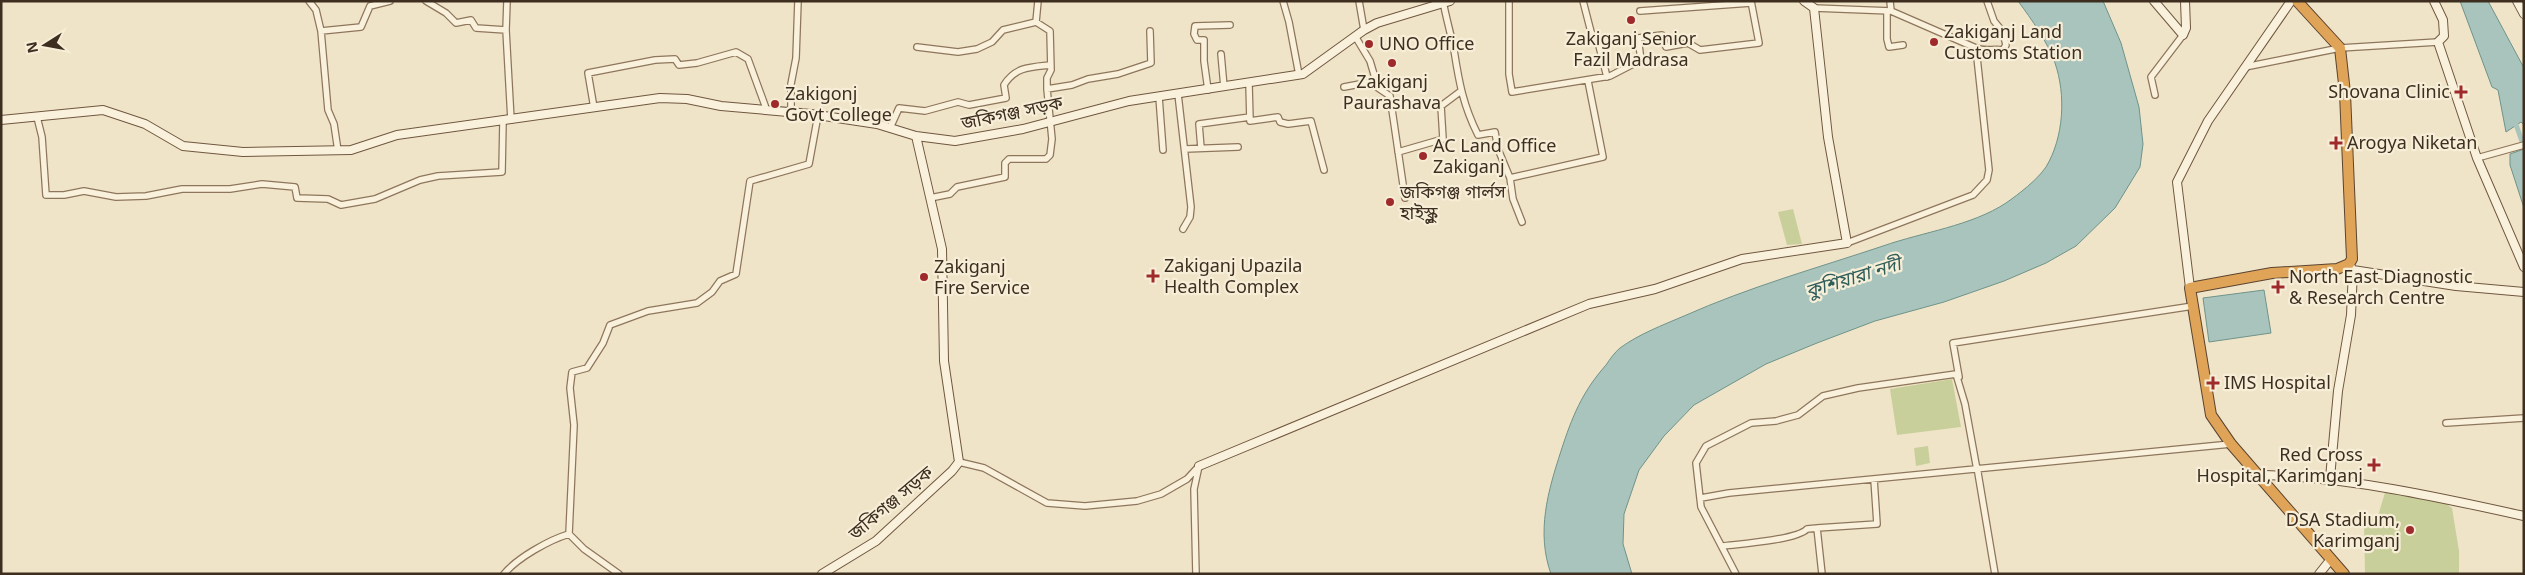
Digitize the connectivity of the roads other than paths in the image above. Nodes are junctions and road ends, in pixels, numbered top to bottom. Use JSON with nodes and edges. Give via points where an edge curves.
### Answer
{"nodes":[{"id":1,"x":309,"y":1,"type":"edge"},
{"id":2,"x":390,"y":1,"type":"edge"},
{"id":3,"x":426,"y":1,"type":"edge"},
{"id":4,"x":507,"y":1,"type":"edge"},
{"id":5,"x":798,"y":1,"type":"edge"},
{"id":6,"x":1038,"y":1,"type":"edge"},
{"id":7,"x":1283,"y":1,"type":"edge"},
{"id":8,"x":1359,"y":1,"type":"edge"},
{"id":9,"x":1509,"y":1,"type":"edge"},
{"id":10,"x":1583,"y":1,"type":"edge"},
{"id":11,"x":1804,"y":1,"type":"edge"},
{"id":12,"x":1890,"y":1,"type":"edge"},
{"id":13,"x":1987,"y":1,"type":"edge"},
{"id":14,"x":2154,"y":1,"type":"edge"},
{"id":15,"x":2185,"y":1,"type":"edge"},
{"id":16,"x":2291,"y":1,"type":"edge"},
{"id":17,"x":2297,"y":1,"type":"edge"},
{"id":18,"x":2434,"y":1,"type":"edge"},
{"id":19,"x":2516,"y":1,"type":"edge"},
{"id":20,"x":1445,"y":2,"type":"edge"},
{"id":21,"x":1751,"y":2,"type":"edge"},
{"id":22,"x":1814,"y":8,"type":"junction"},
{"id":23,"x":1640,"y":11,"type":"dead end"},
{"id":24,"x":1889,"y":11,"type":"junction"},
{"id":25,"x":2524,"y":14,"type":"edge"},
{"id":26,"x":1036,"y":22,"type":"junction"},
{"id":27,"x":1230,"y":25,"type":"dead end"},
{"id":28,"x":506,"y":30,"type":"junction"},
{"id":29,"x":1364,"y":30,"type":"junction"},
{"id":30,"x":321,"y":31,"type":"junction"},
{"id":31,"x":1150,"y":31,"type":"dead end"},
{"id":32,"x":2183,"y":35,"type":"junction"},
{"id":33,"x":1355,"y":36,"type":"junction"},
{"id":34,"x":2438,"y":42,"type":"junction"},
{"id":35,"x":1903,"y":45,"type":"dead end"},
{"id":36,"x":917,"y":47,"type":"dead end"},
{"id":37,"x":1976,"y":48,"type":"junction"},
{"id":38,"x":2340,"y":48,"type":"junction"},
{"id":39,"x":1221,"y":54,"type":"dead end"},
{"id":40,"x":1050,"y":65,"type":"junction"},
{"id":41,"x":2245,"y":67,"type":"junction"},
{"id":42,"x":1299,"y":75,"type":"junction"},
{"id":43,"x":1606,"y":77,"type":"junction"},
{"id":44,"x":1376,"y":81,"type":"junction"},
{"id":45,"x":1588,"y":81,"type":"junction"},
{"id":46,"x":1249,"y":84,"type":"junction"},
{"id":47,"x":1344,"y":87,"type":"dead end"},
{"id":48,"x":1224,"y":88,"type":"junction"},
{"id":49,"x":1047,"y":89,"type":"junction"},
{"id":50,"x":1208,"y":90,"type":"junction"},
{"id":51,"x":1461,"y":92,"type":"junction"},
{"id":52,"x":1178,"y":94,"type":"junction"},
{"id":53,"x":2155,"y":95,"type":"dead end"},
{"id":54,"x":1158,"y":97,"type":"junction"},
{"id":55,"x":594,"y":108,"type":"junction"},
{"id":56,"x":768,"y":110,"type":"junction"},
{"id":57,"x":791,"y":113,"type":"junction"},
{"id":58,"x":818,"y":115,"type":"junction"},
{"id":59,"x":37,"y":117,"type":"junction"},
{"id":60,"x":1250,"y":117,"type":"junction"},
{"id":61,"x":1,"y":120,"type":"edge"},
{"id":62,"x":507,"y":120,"type":"junction"},
{"id":63,"x":1050,"y":122,"type":"junction"},
{"id":64,"x":890,"y":128,"type":"junction"},
{"id":65,"x":916,"y":136,"type":"junction"},
{"id":66,"x":2524,"y":145,"type":"edge"},
{"id":67,"x":1238,"y":147,"type":"dead end"},
{"id":68,"x":1201,"y":148,"type":"junction"},
{"id":69,"x":1185,"y":149,"type":"junction"},
{"id":70,"x":1163,"y":150,"type":"dead end"},
{"id":71,"x":338,"y":151,"type":"junction"},
{"id":72,"x":1398,"y":152,"type":"junction"},
{"id":73,"x":2477,"y":158,"type":"junction"},
{"id":74,"x":1324,"y":170,"type":"dead end"},
{"id":75,"x":1510,"y":178,"type":"junction"},
{"id":76,"x":930,"y":198,"type":"junction"},
{"id":77,"x":1405,"y":198,"type":"dead end"},
{"id":78,"x":1522,"y":222,"type":"dead end"},
{"id":79,"x":1183,"y":229,"type":"dead end"},
{"id":80,"x":1847,"y":243,"type":"junction"},
{"id":81,"x":2351,"y":267,"type":"junction"},
{"id":82,"x":2524,"y":267,"type":"edge"},
{"id":83,"x":2190,"y":288,"type":"junction"},
{"id":84,"x":2524,"y":292,"type":"edge"},
{"id":85,"x":2193,"y":306,"type":"junction"},
{"id":86,"x":2524,"y":418,"type":"edge"},
{"id":87,"x":2446,"y":423,"type":"dead end"},
{"id":88,"x":2230,"y":444,"type":"junction"},
{"id":89,"x":959,"y":462,"type":"junction"},
{"id":90,"x":1199,"y":466,"type":"junction"},
{"id":91,"x":1977,"y":470,"type":"junction"},
{"id":92,"x":2262,"y":478,"type":"junction"},
{"id":93,"x":2330,"y":478,"type":"junction"},
{"id":94,"x":1874,"y":479,"type":"junction"},
{"id":95,"x":1701,"y":498,"type":"junction"},
{"id":96,"x":2524,"y":516,"type":"edge"},
{"id":97,"x":1818,"y":528,"type":"junction"},
{"id":98,"x":569,"y":534,"type":"junction"},
{"id":99,"x":1723,"y":546,"type":"junction"},
{"id":100,"x":2331,"y":559,"type":"junction"},
{"id":101,"x":504,"y":574,"type":"edge"},
{"id":102,"x":618,"y":574,"type":"edge"},
{"id":103,"x":822,"y":574,"type":"edge"},
{"id":104,"x":1196,"y":574,"type":"edge"},
{"id":105,"x":1736,"y":574,"type":"edge"},
{"id":106,"x":1822,"y":574,"type":"edge"},
{"id":107,"x":1995,"y":574,"type":"edge"},
{"id":108,"x":2319,"y":574,"type":"edge"},
{"id":109,"x":2344,"y":574,"type":"edge"}],
"edges":[{"from":1,"to":30,"type":"street","via":[[316,10]]},
{"from":2,"to":30,"type":"street","via":[[370,6],[361,27]]},
{"from":3,"to":28,"type":"street","via":[[456,23],[471,20],[476,28]]},
{"from":4,"to":28,"type":"street"},
{"from":5,"to":57,"type":"street"},
{"from":6,"to":26,"type":"street"},
{"from":7,"to":42,"type":"street"},
{"from":8,"to":29,"type":"street"},
{"from":9,"to":45,"type":"street","via":[[1512,92]]},
{"from":10,"to":43,"type":"street"},
{"from":11,"to":22,"type":"street"},
{"from":12,"to":24,"type":"street"},
{"from":13,"to":37,"type":"street","via":[[2006,44],[2003,50]]},
{"from":14,"to":32,"type":"street"},
{"from":15,"to":32,"type":"street","via":[[2186,28]]},
{"from":16,"to":41,"type":"street"},
{"from":17,"to":38,"type":"highway"},
{"from":18,"to":34,"type":"street","via":[[2444,36]]},
{"from":19,"to":25,"type":"street"},
{"from":20,"to":29,"type":"street","name":"জকিগঞ্জ সড়ক"},
{"from":20,"to":51,"type":"street"},
{"from":21,"to":23,"type":"street"},
{"from":21,"to":43,"type":"street","via":[[1759,43],[1700,50],[1688,43],[1666,46],[1662,35],[1638,38],[1641,60]]},
{"from":22,"to":24,"type":"street"},
{"from":22,"to":80,"type":"street","via":[[1828,137]]},
{"from":24,"to":35,"type":"street","via":[[1889,47]]},
{"from":24,"to":37,"type":"street"},
{"from":26,"to":36,"type":"street","via":[[1003,30],[992,42],[977,49],[958,52]]},
{"from":26,"to":40,"type":"street","via":[[1050,32]]},
{"from":27,"to":50,"type":"street","via":[[1195,26],[1197,40],[1204,40]]},
{"from":28,"to":62,"type":"street"},
{"from":29,"to":33,"type":"street","name":"জকিগঞ্জ সড়ক"},
{"from":30,"to":71,"type":"street","via":[[328,110],[334,124]]},
{"from":31,"to":49,"type":"street","via":[[1150,63],[1118,74]]},
{"from":32,"to":53,"type":"street","via":[[2151,77]]},
{"from":33,"to":42,"type":"street","name":"জকিগঞ্জ সড়ক"},
{"from":33,"to":44,"type":"street","via":[[1370,61]]},
{"from":34,"to":38,"type":"street"},
{"from":34,"to":73,"type":"street"},
{"from":37,"to":80,"type":"street","via":[[1989,170],[1987,180],[1973,194]]},
{"from":38,"to":41,"type":"street"},
{"from":38,"to":81,"type":"highway","via":[[2345,93]]},
{"from":39,"to":48,"type":"street"},
{"from":40,"to":49,"type":"street"},
{"from":40,"to":64,"type":"street","via":[[1024,68],[1010,76],[1004,85],[1006,98],[969,104],[958,102],[925,111],[899,108]]},
{"from":41,"to":83,"type":"street","via":[[2208,121],[2177,182]]},
{"from":42,"to":46,"type":"street","name":"জকিগঞ্জ সড়ক"},
{"from":43,"to":45,"type":"street"},
{"from":44,"to":47,"type":"street"},
{"from":44,"to":72,"type":"street","via":[[1378,88],[1390,96]]},
{"from":45,"to":75,"type":"street","via":[[1603,157]]},
{"from":46,"to":48,"type":"street","name":"জকিগঞ্জ সড়ক"},
{"from":46,"to":60,"type":"street"},
{"from":48,"to":50,"type":"street","name":"জকিগঞ্জ সড়ক"},
{"from":49,"to":63,"type":"street"},
{"from":50,"to":52,"type":"street","name":"জকিগঞ্জ সড়ক"},
{"from":51,"to":72,"type":"street","via":[[1441,106],[1443,139]]},
{"from":51,"to":75,"type":"street","via":[[1466,112],[1478,135],[1495,132]]},
{"from":52,"to":54,"type":"street","name":"জকিগঞ্জ সড়ক"},
{"from":52,"to":69,"type":"street"},
{"from":54,"to":63,"type":"street","name":"জকিগঞ্জ সড়ক","via":[[1129,101]]},
{"from":54,"to":70,"type":"street"},
{"from":55,"to":56,"type":"street","name":"জকিগঞ্জ সড়ক","via":[[660,98]]},
{"from":55,"to":56,"type":"street","via":[[588,73],[656,60],[675,59],[679,65],[697,63],[736,52],[748,59]]},
{"from":55,"to":62,"type":"street","name":"জকিগঞ্জ সড়ক"},
{"from":56,"to":57,"type":"street","name":"জকিগঞ্জ সড়ক"},
{"from":57,"to":58,"type":"street","name":"জকিগঞ্জ সড়ক"},
{"from":58,"to":64,"type":"street","name":"জকিগঞ্জ সড়ক"},
{"from":58,"to":98,"type":"street","via":[[809,164],[750,181],[736,274],[720,281],[697,303],[648,310],[610,325],[587,368],[572,372],[570,388],[574,425]]},
{"from":59,"to":61,"type":"street","name":"জকিগঞ্জ সড়ক"},
{"from":59,"to":62,"type":"street","via":[[42,137],[46,195],[84,191],[116,197],[146,196],[182,189],[230,189],[262,184],[295,187],[297,198],[328,199],[341,205],[375,199],[438,176],[502,172]]},
{"from":59,"to":71,"type":"street","name":"জকিগঞ্জ সড়ক","via":[[103,110],[145,124],[183,146],[243,152]]},
{"from":60,"to":68,"type":"street","via":[[1199,124]]},
{"from":60,"to":74,"type":"street","via":[[1250,120],[1278,117],[1280,122],[1288,124],[1311,121]]},
{"from":62,"to":71,"type":"street","name":"জকিগঞ্জ সড়ক","via":[[397,135]]},
{"from":63,"to":65,"type":"street","name":"জকিগঞ্জ সড়ক","via":[[1023,130],[955,141]]},
{"from":63,"to":76,"type":"street","via":[[1050,155],[1046,159],[1009,160],[1005,163],[1004,177],[956,187],[950,194]]},
{"from":64,"to":65,"type":"street","name":"জকিগঞ্জ সড়ক"},
{"from":65,"to":76,"type":"street"},
{"from":66,"to":73,"type":"street"},
{"from":67,"to":68,"type":"street"},
{"from":68,"to":69,"type":"street"},
{"from":69,"to":79,"type":"street","via":[[1191,207]]},
{"from":72,"to":77,"type":"street"},
{"from":73,"to":82,"type":"street"},
{"from":75,"to":78,"type":"street","via":[[1513,199]]},
{"from":76,"to":89,"type":"street","via":[[942,249],[944,361]]},
{"from":80,"to":90,"type":"street","via":[[1742,259],[1655,289],[1589,304]]},
{"from":81,"to":83,"type":"highway","via":[[2272,273]]},
{"from":81,"to":84,"type":"street","via":[[2456,286]]},
{"from":81,"to":93,"type":"street","via":[[2352,315],[2338,391]]},
{"from":83,"to":85,"type":"highway"},
{"from":85,"to":88,"type":"highway","via":[[2211,415]]},
{"from":85,"to":91,"type":"street","via":[[1953,343]]},
{"from":86,"to":87,"type":"street"},
{"from":88,"to":91,"type":"street"},
{"from":88,"to":92,"type":"highway"},
{"from":89,"to":90,"type":"street","via":[[984,468],[1047,504],[1085,506],[1137,501],[1162,494],[1187,479]]},
{"from":89,"to":103,"type":"street","name":"জকিগঞ্জ সড়ক","via":[[876,541]]},
{"from":90,"to":104,"type":"street","via":[[1194,489]]},
{"from":91,"to":94,"type":"street"},
{"from":91,"to":95,"type":"street","via":[[1956,374],[1823,396],[1798,415],[1739,427],[1706,446],[1696,463]]},
{"from":91,"to":107,"type":"street"},
{"from":92,"to":93,"type":"street","via":[[2265,475]]},
{"from":92,"to":100,"type":"highway"},
{"from":93,"to":96,"type":"street","via":[[2422,492]]},
{"from":94,"to":95,"type":"street"},
{"from":94,"to":97,"type":"street","via":[[1877,524]]},
{"from":95,"to":99,"type":"street","via":[[1701,507]]},
{"from":97,"to":99,"type":"street","via":[[1791,536]]},
{"from":97,"to":106,"type":"street"},
{"from":98,"to":101,"type":"street","via":[[513,563]]},
{"from":98,"to":102,"type":"street"},
{"from":99,"to":105,"type":"street"},
{"from":100,"to":108,"type":"street"},
{"from":100,"to":109,"type":"highway"}]}
